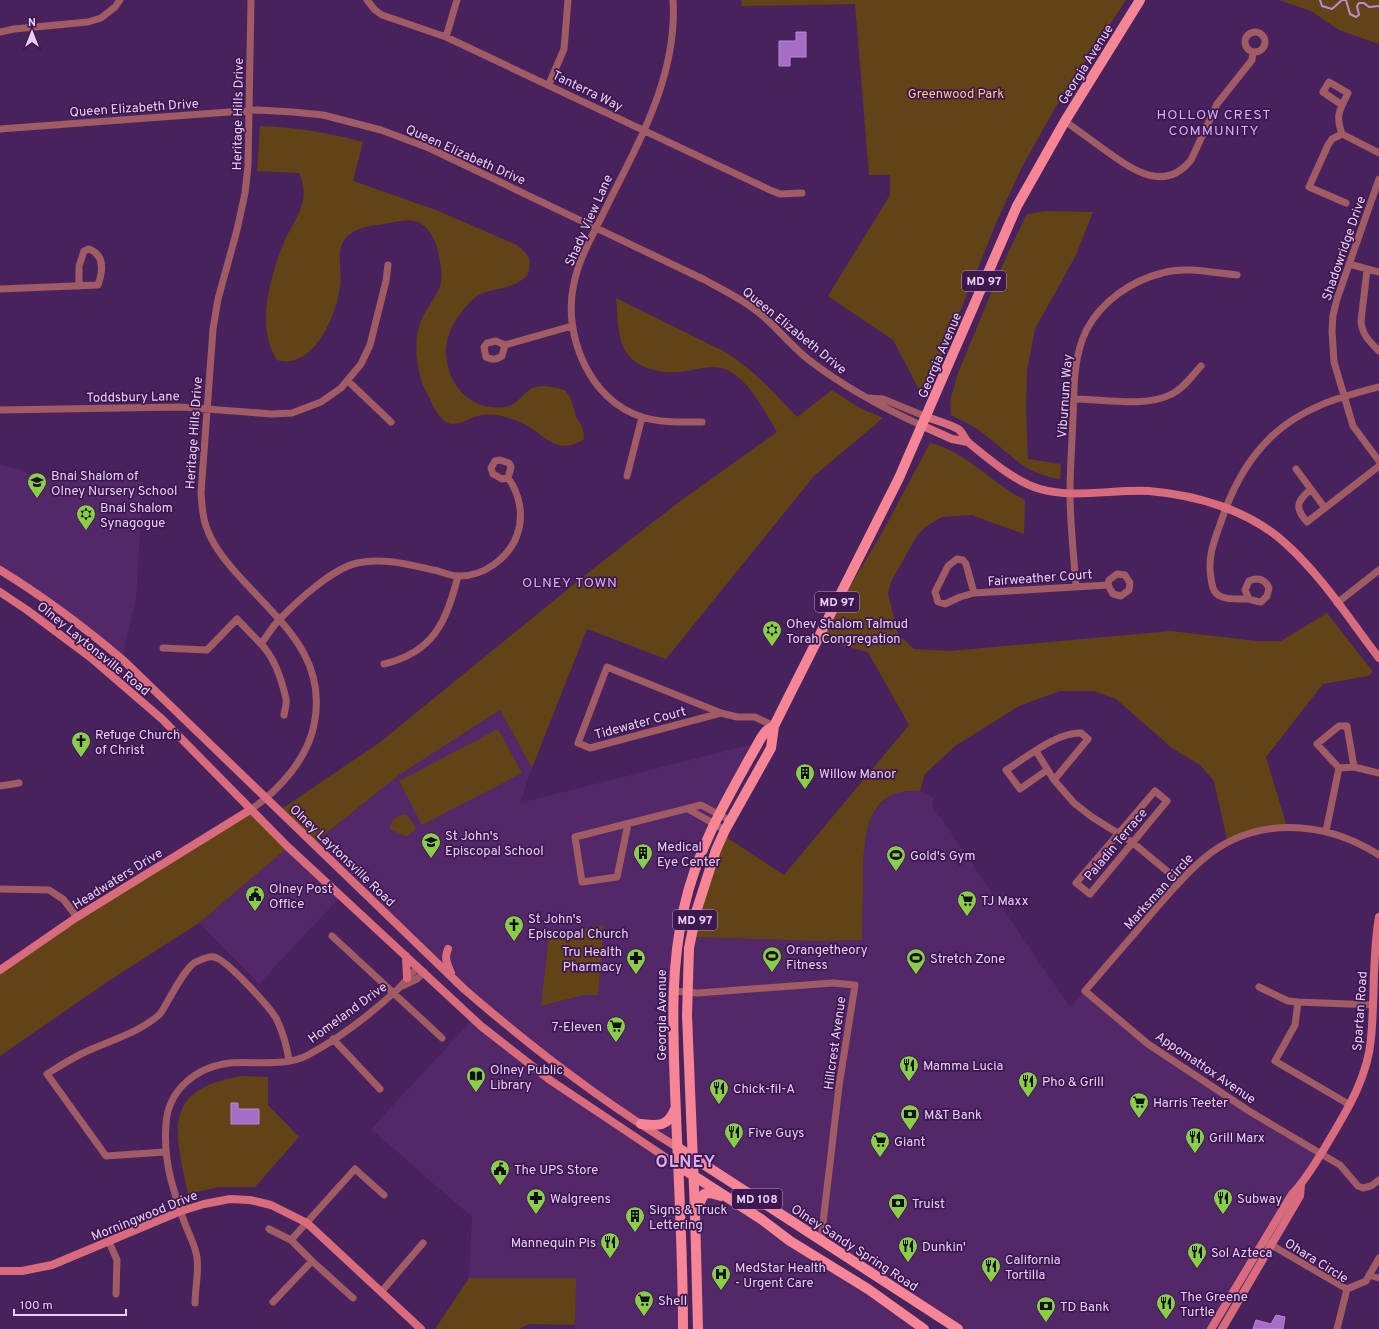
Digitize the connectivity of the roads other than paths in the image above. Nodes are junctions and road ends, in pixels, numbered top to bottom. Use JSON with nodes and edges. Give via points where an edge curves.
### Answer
{"nodes":[{"id":1,"x":120,"y":0,"type":"edge"},
{"id":2,"x":251,"y":0,"type":"edge"},
{"id":3,"x":367,"y":0,"type":"edge"},
{"id":4,"x":457,"y":0,"type":"edge"},
{"id":5,"x":568,"y":0,"type":"edge"},
{"id":6,"x":674,"y":0,"type":"edge"},
{"id":7,"x":1140,"y":0,"type":"edge"},
{"id":8,"x":0,"y":32,"type":"edge"},
{"id":9,"x":446,"y":37,"type":"junction"},
{"id":10,"x":1254,"y":52,"type":"dead end"},
{"id":11,"x":549,"y":84,"type":"junction"},
{"id":12,"x":1342,"y":105,"type":"dead end"},
{"id":13,"x":250,"y":111,"type":"junction"},
{"id":14,"x":1065,"y":121,"type":"junction"},
{"id":15,"x":0,"y":130,"type":"edge"},
{"id":16,"x":643,"y":130,"type":"junction"},
{"id":17,"x":1342,"y":134,"type":"junction"},
{"id":18,"x":1379,"y":153,"type":"edge"},
{"id":19,"x":1379,"y":180,"type":"edge"},
{"id":20,"x":802,"y":193,"type":"dead end"},
{"id":21,"x":1375,"y":199,"type":"edge"},
{"id":22,"x":1346,"y":203,"type":"dead end"},
{"id":23,"x":596,"y":228,"type":"junction"},
{"id":24,"x":1349,"y":264,"type":"junction"},
{"id":25,"x":388,"y":265,"type":"dead end"},
{"id":26,"x":1367,"y":270,"type":"junction"},
{"id":27,"x":1379,"y":272,"type":"edge"},
{"id":28,"x":1237,"y":275,"type":"dead end"},
{"id":29,"x":79,"y":286,"type":"junction"},
{"id":30,"x":0,"y":289,"type":"edge"},
{"id":31,"x":572,"y":326,"type":"junction"},
{"id":32,"x":505,"y":345,"type":"dead end"},
{"id":33,"x":1379,"y":351,"type":"edge"},
{"id":34,"x":1201,"y":366,"type":"dead end"},
{"id":35,"x":348,"y":381,"type":"junction"},
{"id":36,"x":1379,"y":387,"type":"edge"},
{"id":37,"x":1345,"y":395,"type":"junction"},
{"id":38,"x":1074,"y":399,"type":"junction"},
{"id":39,"x":207,"y":409,"type":"junction"},
{"id":40,"x":0,"y":410,"type":"edge"},
{"id":41,"x":642,"y":417,"type":"junction"},
{"id":42,"x":925,"y":421,"type":"junction"},
{"id":43,"x":391,"y":422,"type":"dead end"},
{"id":44,"x":702,"y":422,"type":"dead end"},
{"id":45,"x":1379,"y":461,"type":"edge"},
{"id":46,"x":1379,"y":466,"type":"edge"},
{"id":47,"x":1296,"y":469,"type":"dead end"},
{"id":48,"x":627,"y":476,"type":"dead end"},
{"id":49,"x":508,"y":478,"type":"dead end"},
{"id":50,"x":1310,"y":490,"type":"junction"},
{"id":51,"x":1070,"y":493,"type":"junction"},
{"id":52,"x":1225,"y":508,"type":"junction"},
{"id":53,"x":1325,"y":508,"type":"junction"},
{"id":54,"x":0,"y":570,"type":"edge"},
{"id":55,"x":1379,"y":570,"type":"edge"},
{"id":56,"x":458,"y":576,"type":"junction"},
{"id":57,"x":1108,"y":585,"type":"dead end"},
{"id":58,"x":1076,"y":587,"type":"junction"},
{"id":59,"x":0,"y":592,"type":"edge"},
{"id":60,"x":974,"y":594,"type":"junction"},
{"id":61,"x":1249,"y":599,"type":"dead end"},
{"id":62,"x":1336,"y":602,"type":"junction"},
{"id":63,"x":278,"y":620,"type":"junction"},
{"id":64,"x":261,"y":644,"type":"junction"},
{"id":65,"x":163,"y":648,"type":"dead end"},
{"id":66,"x":1379,"y":658,"type":"edge"},
{"id":67,"x":384,"y":664,"type":"dead end"},
{"id":68,"x":721,"y":713,"type":"junction"},
{"id":69,"x":284,"y":715,"type":"dead end"},
{"id":70,"x":774,"y":726,"type":"junction"},
{"id":71,"x":1036,"y":751,"type":"junction"},
{"id":72,"x":1354,"y":767,"type":"junction"},
{"id":73,"x":1339,"y":768,"type":"junction"},
{"id":74,"x":1047,"y":770,"type":"junction"},
{"id":75,"x":1379,"y":773,"type":"edge"},
{"id":76,"x":1054,"y":780,"type":"junction"},
{"id":77,"x":19,"y":783,"type":"dead end"},
{"id":78,"x":0,"y":786,"type":"edge"},
{"id":79,"x":268,"y":798,"type":"junction"},
{"id":80,"x":250,"y":810,"type":"junction"},
{"id":81,"x":717,"y":820,"type":"junction"},
{"id":82,"x":731,"y":821,"type":"junction"},
{"id":83,"x":628,"y":824,"type":"junction"},
{"id":84,"x":725,"y":830,"type":"junction"},
{"id":85,"x":1326,"y":831,"type":"junction"},
{"id":86,"x":1118,"y":832,"type":"junction"},
{"id":87,"x":1132,"y":842,"type":"junction"},
{"id":88,"x":1379,"y":855,"type":"edge"},
{"id":89,"x":1180,"y":882,"type":"junction"},
{"id":90,"x":0,"y":889,"type":"edge"},
{"id":91,"x":76,"y":917,"type":"junction"},
{"id":92,"x":1379,"y":917,"type":"edge"},
{"id":93,"x":332,"y":936,"type":"dead end"},
{"id":94,"x":448,"y":949,"type":"dead end"},
{"id":95,"x":406,"y":956,"type":"junction"},
{"id":96,"x":0,"y":970,"type":"edge"},
{"id":97,"x":421,"y":970,"type":"junction"},
{"id":98,"x":407,"y":978,"type":"junction"},
{"id":99,"x":454,"y":979,"type":"junction"},
{"id":100,"x":1259,"y":986,"type":"dead end"},
{"id":101,"x":397,"y":990,"type":"junction"},
{"id":102,"x":673,"y":991,"type":"junction"},
{"id":103,"x":1085,"y":991,"type":"joint"},
{"id":104,"x":686,"y":993,"type":"junction"},
{"id":105,"x":1298,"y":1002,"type":"junction"},
{"id":106,"x":1373,"y":1005,"type":"junction"},
{"id":107,"x":442,"y":1038,"type":"dead end"},
{"id":108,"x":333,"y":1040,"type":"junction"},
{"id":109,"x":289,"y":1061,"type":"junction"},
{"id":110,"x":380,"y":1089,"type":"dead end"},
{"id":111,"x":1350,"y":1105,"type":"junction"},
{"id":112,"x":676,"y":1108,"type":"junction"},
{"id":113,"x":641,"y":1124,"type":"junction"},
{"id":114,"x":677,"y":1147,"type":"junction"},
{"id":115,"x":165,"y":1152,"type":"junction"},
{"id":116,"x":1321,"y":1154,"type":"junction"},
{"id":117,"x":693,"y":1157,"type":"junction"},
{"id":118,"x":677,"y":1165,"type":"junction"},
{"id":119,"x":694,"y":1176,"type":"junction"},
{"id":120,"x":1379,"y":1180,"type":"edge"},
{"id":121,"x":384,"y":1195,"type":"dead end"},
{"id":122,"x":728,"y":1198,"type":"junction"},
{"id":123,"x":181,"y":1211,"type":"junction"},
{"id":124,"x":695,"y":1212,"type":"junction"},
{"id":125,"x":307,"y":1223,"type":"junction"},
{"id":126,"x":269,"y":1229,"type":"dead end"},
{"id":127,"x":291,"y":1240,"type":"junction"},
{"id":128,"x":821,"y":1240,"type":"junction"},
{"id":129,"x":109,"y":1242,"type":"junction"},
{"id":130,"x":422,"y":1243,"type":"dead end"},
{"id":131,"x":1267,"y":1243,"type":"junction"},
{"id":132,"x":1379,"y":1258,"type":"edge"},
{"id":133,"x":312,"y":1261,"type":"junction"},
{"id":134,"x":0,"y":1271,"type":"edge"},
{"id":135,"x":1369,"y":1275,"type":"junction"},
{"id":136,"x":1379,"y":1278,"type":"edge"},
{"id":137,"x":1346,"y":1289,"type":"junction"},
{"id":138,"x":382,"y":1291,"type":"junction"},
{"id":139,"x":116,"y":1294,"type":"dead end"},
{"id":140,"x":354,"y":1298,"type":"dead end"},
{"id":141,"x":273,"y":1302,"type":"dead end"},
{"id":142,"x":195,"y":1304,"type":"dead end"},
{"id":143,"x":421,"y":1329,"type":"edge"},
{"id":144,"x":684,"y":1329,"type":"edge"},
{"id":145,"x":698,"y":1329,"type":"edge"},
{"id":146,"x":924,"y":1329,"type":"edge"},
{"id":147,"x":958,"y":1329,"type":"edge"},
{"id":148,"x":1211,"y":1329,"type":"edge"},
{"id":149,"x":1222,"y":1329,"type":"edge"},
{"id":150,"x":1337,"y":1329,"type":"edge"}],
"edges":[{"from":1,"to":8,"type":"street","via":[[101,18],[88,22]]},
{"from":2,"to":13,"type":"street","name":"Heritage Hills Drive"},
{"from":3,"to":9,"type":"street","name":"Tanterra Way","via":[[382,15]]},
{"from":4,"to":9,"type":"street"},
{"from":5,"to":11,"type":"street","via":[[564,48]]},
{"from":6,"to":16,"type":"street","name":"Shady View Lane","via":[[672,40],[665,76],[655,106]]},
{"from":7,"to":14,"type":"main road","name":"Georgia Avenue","number":"MD 97"},
{"from":9,"to":11,"type":"street","name":"Tanterra Way"},
{"from":10,"to":14,"type":"street","via":[[1252,60],[1217,104],[1191,160],[1172,175],[1155,177],[1138,172]]},
{"from":11,"to":16,"type":"street","name":"Tanterra Way"},
{"from":12,"to":17,"type":"street","via":[[1337,114]]},
{"from":13,"to":15,"type":"street","name":"Queen Elizabeth Drive"},
{"from":13,"to":23,"type":"street","name":"Queen Elizabeth Drive","via":[[323,115],[381,130],[429,148]]},
{"from":13,"to":39,"type":"street","name":"Heritage Hills Drive","via":[[245,193],[215,314]]},
{"from":14,"to":42,"type":"main road","name":"Georgia Avenue","number":"MD 97","via":[[1009,223]]},
{"from":16,"to":20,"type":"street","name":"Tanterra Way","via":[[780,194]]},
{"from":16,"to":23,"type":"street","name":"Shady View Lane"},
{"from":17,"to":18,"type":"street"},
{"from":17,"to":22,"type":"street","via":[[1332,139],[1328,145],[1309,187]]},
{"from":19,"to":21,"type":"street","name":"Shadowridge Drive"},
{"from":21,"to":24,"type":"street","name":"Shadowridge Drive"},
{"from":23,"to":31,"type":"street","name":"Shady View Lane","via":[[574,283],[571,297]]},
{"from":23,"to":42,"type":"street","name":"Queen Elizabeth Drive","via":[[734,296],[759,312],[808,359],[834,378],[868,398],[883,399]]},
{"from":24,"to":26,"type":"street"},
{"from":24,"to":37,"type":"street","name":"Shadowridge Drive","via":[[1337,299],[1332,331],[1334,362]]},
{"from":25,"to":35,"type":"street","name":"Toddsbury Lane","via":[[370,345],[361,364]]},
{"from":26,"to":27,"type":"street"},
{"from":26,"to":33,"type":"street","via":[[1362,328],[1365,337]]},
{"from":28,"to":38,"type":"street","name":"Viburnum Way","via":[[1187,270],[1164,272],[1142,279],[1119,292],[1102,308],[1087,329],[1078,350]]},
{"from":29,"to":29,"type":"street","via":[[98,285],[101,273],[100,256],[89,248],[84,250],[81,256]]},
{"from":29,"to":30,"type":"street"},
{"from":31,"to":32,"type":"street"},
{"from":31,"to":41,"type":"street","name":"Shady View Lane","via":[[586,367],[600,388],[612,400]]},
{"from":34,"to":38,"type":"street","via":[[1183,386],[1156,400],[1139,402]]},
{"from":35,"to":39,"type":"street","name":"Toddsbury Lane","via":[[321,402],[292,413]]},
{"from":35,"to":43,"type":"street"},
{"from":36,"to":37,"type":"street"},
{"from":37,"to":45,"type":"street","name":"Shadowridge Drive","via":[[1353,426]]},
{"from":37,"to":52,"type":"street","via":[[1308,409],[1271,436],[1242,472]]},
{"from":38,"to":51,"type":"street","name":"Viburnum Way"},
{"from":39,"to":40,"type":"street","name":"Toddsbury Lane","via":[[148,407]]},
{"from":39,"to":63,"type":"street","name":"Heritage Hills Drive","via":[[201,493],[206,527],[230,566]]},
{"from":41,"to":44,"type":"street","name":"Shady View Lane","via":[[670,422]]},
{"from":41,"to":48,"type":"street"},
{"from":42,"to":51,"type":"street","via":[[959,430],[968,442],[1029,485],[1048,491]]},
{"from":42,"to":70,"type":"main road","name":"Georgia Avenue","number":"MD 97","via":[[888,502]]},
{"from":46,"to":53,"type":"street"},
{"from":47,"to":50,"type":"street"},
{"from":49,"to":56,"type":"street","via":[[519,499],[521,515],[516,539],[505,556],[492,566],[476,573]]},
{"from":50,"to":53,"type":"street"},
{"from":50,"to":53,"type":"street","via":[[1298,504],[1307,522]]},
{"from":51,"to":52,"type":"street","via":[[1155,492],[1182,496]]},
{"from":51,"to":58,"type":"street","name":"Viburnum Way"},
{"from":52,"to":61,"type":"street","via":[[1210,554],[1212,584],[1220,596]]},
{"from":52,"to":62,"type":"street","via":[[1258,523],[1284,542],[1307,565]]},
{"from":54,"to":79,"type":"street","name":"Olney Laytonsville Road","number":"MD 108","via":[[39,594],[89,631]]},
{"from":55,"to":62,"type":"street"},
{"from":56,"to":63,"type":"street","via":[[394,561],[373,560],[356,564],[340,570],[325,580]]},
{"from":56,"to":67,"type":"street","via":[[449,609],[434,634],[411,654]]},
{"from":57,"to":58,"type":"street","name":"Fairweather Court"},
{"from":58,"to":60,"type":"street","name":"Fairweather Court"},
{"from":59,"to":80,"type":"street","name":"Olney Laytonsville Road","number":"MD 108","via":[[90,657],[162,719]]},
{"from":60,"to":60,"type":"street","name":"Fairweather Court","via":[[945,604],[938,602],[934,592],[950,563],[958,559],[966,564]]},
{"from":62,"to":66,"type":"street"},
{"from":63,"to":64,"type":"street"},
{"from":63,"to":79,"type":"street","name":"Heritage Hills Drive","via":[[296,639],[309,662],[315,685],[317,712],[312,734],[303,754]]},
{"from":64,"to":65,"type":"street","via":[[237,619],[207,650]]},
{"from":64,"to":69,"type":"street","via":[[273,662],[286,700]]},
{"from":68,"to":68,"type":"street","name":"Tidewater Court","via":[[607,667],[578,743],[590,748]]},
{"from":68,"to":70,"type":"street","name":"Tidewater Court","via":[[737,717],[755,717]]},
{"from":70,"to":81,"type":"main road","name":"Georgia Avenue","number":"MD 97","via":[[761,738]]},
{"from":70,"to":82,"type":"main road","name":"Georgia Avenue","number":"MD 97","via":[[771,748]]},
{"from":71,"to":74,"type":"street"},
{"from":71,"to":74,"type":"street","via":[[1006,770],[1020,789]]},
{"from":71,"to":76,"type":"street","via":[[1068,734],[1081,733],[1088,739]]},
{"from":72,"to":73,"type":"street"},
{"from":72,"to":73,"type":"street","via":[[1347,726],[1339,726],[1317,744]]},
{"from":72,"to":75,"type":"street"},
{"from":73,"to":85,"type":"street"},
{"from":74,"to":76,"type":"street"},
{"from":76,"to":86,"type":"street","via":[[1074,803]]},
{"from":77,"to":78,"type":"street"},
{"from":79,"to":80,"type":"street","name":"Heritage Hills Drive"},
{"from":79,"to":99,"type":"street","name":"Olney Laytonsville Road","number":"MD 108"},
{"from":80,"to":91,"type":"street","name":"Headwaters Drive"},
{"from":80,"to":95,"type":"street","name":"Olney Laytonsville Road","number":"MD 108","via":[[330,888]]},
{"from":81,"to":82,"type":"street"},
{"from":81,"to":83,"type":"street","via":[[700,805]]},
{"from":81,"to":84,"type":"street"},
{"from":81,"to":102,"type":"main road","name":"Georgia Avenue","number":"MD 97","via":[[694,874],[684,907],[676,946]]},
{"from":82,"to":84,"type":"main road","name":"Georgia Avenue","number":"MD 97"},
{"from":83,"to":83,"type":"street","via":[[575,837],[582,882],[616,877]]},
{"from":84,"to":104,"type":"main road","name":"Georgia Avenue","number":"MD 97","via":[[697,909],[689,948]]},
{"from":85,"to":88,"type":"street","name":"Marksman Circle","via":[[1357,842]]},
{"from":85,"to":89,"type":"street","name":"Marksman Circle","via":[[1287,827],[1242,836],[1213,852]]},
{"from":86,"to":87,"type":"street"},
{"from":86,"to":87,"type":"street","name":"Paladin Terrace","via":[[1155,791],[1167,801]]},
{"from":86,"to":87,"type":"street","name":"Paladin Terrace","via":[[1076,883],[1090,894]]},
{"from":87,"to":89,"type":"street"},
{"from":89,"to":103,"type":"street","name":"Marksman Circle"},
{"from":90,"to":91,"type":"street","via":[[48,890],[62,899]]},
{"from":91,"to":96,"type":"street","name":"Headwaters Drive"},
{"from":92,"to":106,"type":"street","name":"Spartan Road","via":[[1375,940]]},
{"from":93,"to":101,"type":"street"},
{"from":94,"to":99,"type":"street","via":[[445,954],[446,962]]},
{"from":95,"to":97,"type":"street","name":"Olney Laytonsville Road","number":"MD 108"},
{"from":95,"to":98,"type":"street"},
{"from":97,"to":98,"type":"street","name":"Homeland Drive"},
{"from":97,"to":101,"type":"street","name":"Homeland Drive","via":[[417,979]]},
{"from":97,"to":118,"type":"street","name":"Olney Laytonsville Road","number":"MD 108","via":[[514,1054],[592,1110]]},
{"from":98,"to":101,"type":"street","name":"Homeland Drive"},
{"from":99,"to":113,"type":"street","name":"Olney Laytonsville Road","number":"MD 108","via":[[543,1056]]},
{"from":100,"to":105,"type":"street"},
{"from":101,"to":107,"type":"street"},
{"from":101,"to":108,"type":"street","name":"Homeland Drive"},
{"from":102,"to":104,"type":"street","name":"Hillcrest Avenue"},
{"from":102,"to":112,"type":"main road","name":"Georgia Avenue"},
{"from":103,"to":116,"type":"street","name":"Appomattox Avenue","via":[[1148,1044],[1249,1111]]},
{"from":104,"to":117,"type":"main road","name":"Georgia Avenue","number":"MD 97"},
{"from":104,"to":128,"type":"street","name":"Hillcrest Avenue","via":[[833,983],[855,984],[839,1086]]},
{"from":105,"to":106,"type":"street"},
{"from":105,"to":111,"type":"street","via":[[1295,1025],[1275,1061]]},
{"from":106,"to":111,"type":"street","name":"Spartan Road","via":[[1371,1040],[1365,1068]]},
{"from":108,"to":109,"type":"street","name":"Homeland Drive","via":[[306,1056]]},
{"from":108,"to":110,"type":"street"},
{"from":109,"to":115,"type":"street","name":"Homeland Drive","via":[[228,1064],[189,1079],[177,1091],[169,1106]]},
{"from":109,"to":115,"type":"street","via":[[286,1043],[276,1018],[252,989],[220,959],[213,956],[194,963],[185,972],[155,1019],[122,1038],[74,1057],[47,1074],[106,1156]]},
{"from":111,"to":116,"type":"street","name":"Spartan Road"},
{"from":112,"to":113,"type":"main road","via":[[670,1120],[664,1124]]},
{"from":112,"to":114,"type":"main road","name":"Georgia Avenue"},
{"from":113,"to":114,"type":"street","name":"Olney Laytonsville Road","number":"MD 108"},
{"from":114,"to":117,"type":"main road","name":"Olney Sandy Spring Road","number":"MD 108"},
{"from":114,"to":118,"type":"main road","name":"Georgia Avenue"},
{"from":115,"to":123,"type":"street","name":"Homeland Drive","via":[[173,1192]]},
{"from":116,"to":120,"type":"street","name":"Appomattox Avenue","via":[[1340,1165],[1358,1186],[1371,1186]]},
{"from":116,"to":131,"type":"street","name":"Spartan Road","via":[[1301,1185],[1292,1194]]},
{"from":117,"to":119,"type":"main road","name":"Georgia Avenue","number":"MD 97"},
{"from":117,"to":128,"type":"main road","name":"Olney Sandy Spring Road","number":"MD 108"},
{"from":118,"to":119,"type":"main road","number":"MD 108"},
{"from":118,"to":144,"type":"main road","name":"Georgia Avenue"},
{"from":119,"to":122,"type":"main road","number":"MD 108"},
{"from":119,"to":124,"type":"main road","name":"Georgia Avenue","number":"MD 97"},
{"from":121,"to":125,"type":"street","via":[[355,1169]]},
{"from":122,"to":124,"type":"main road","via":[[704,1194]]},
{"from":122,"to":146,"type":"main road","number":"MD 108","via":[[790,1241],[868,1289]]},
{"from":123,"to":125,"type":"street","name":"Morningwood Drive","via":[[217,1201],[250,1200],[271,1204]]},
{"from":123,"to":129,"type":"street","name":"Morningwood Drive"},
{"from":123,"to":142,"type":"street","name":"Homeland Drive","via":[[197,1258]]},
{"from":124,"to":145,"type":"main road","name":"Georgia Avenue","number":"MD 97"},
{"from":125,"to":127,"type":"street"},
{"from":125,"to":138,"type":"street","name":"Morningwood Drive"},
{"from":126,"to":127,"type":"street"},
{"from":127,"to":133,"type":"street"},
{"from":128,"to":147,"type":"main road","name":"Olney Sandy Spring Road","number":"MD 108"},
{"from":129,"to":134,"type":"street","name":"Morningwood Drive","via":[[52,1265],[22,1271]]},
{"from":129,"to":139,"type":"street","via":[[117,1260]]},
{"from":130,"to":138,"type":"street"},
{"from":131,"to":137,"type":"street","name":"Ohara Circle"},
{"from":131,"to":148,"type":"street","name":"Spartan Road"},
{"from":131,"to":149,"type":"street","name":"Spartan Road"},
{"from":132,"to":135,"type":"street"},
{"from":133,"to":140,"type":"street"},
{"from":133,"to":141,"type":"street"},
{"from":135,"to":136,"type":"street"},
{"from":135,"to":137,"type":"street","via":[[1366,1281]]},
{"from":137,"to":150,"type":"street","name":"Ohara Circle"},
{"from":138,"to":143,"type":"street","name":"Morningwood Drive"}]}
